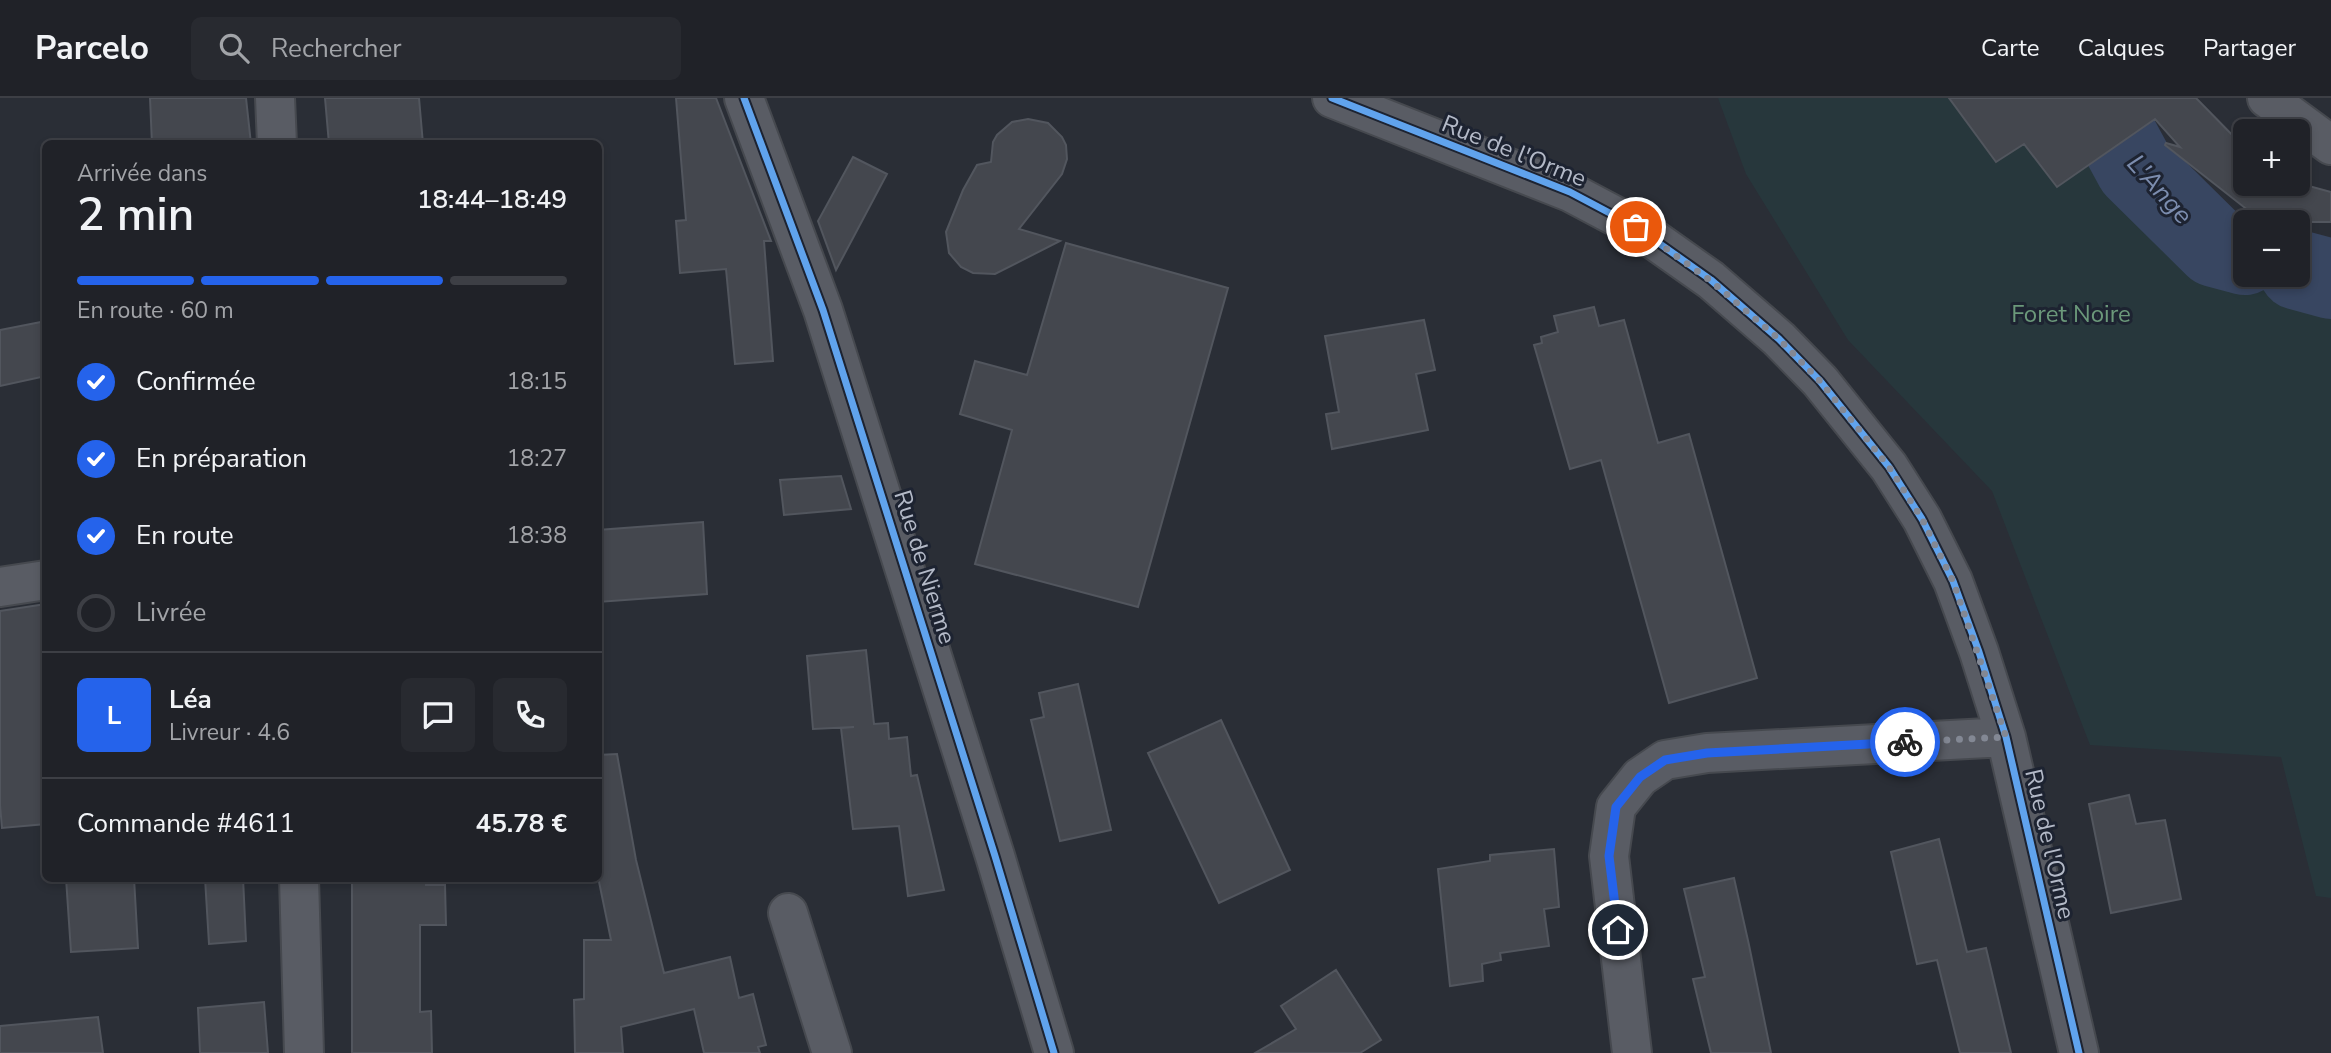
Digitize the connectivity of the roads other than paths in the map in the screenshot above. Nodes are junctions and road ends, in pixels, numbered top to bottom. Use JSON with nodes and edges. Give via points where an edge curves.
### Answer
{"nodes":[{"id":1,"x":275,"y":98,"type":"edge"},
{"id":2,"x":744,"y":98,"type":"edge"},
{"id":3,"x":1332,"y":98,"type":"edge"},
{"id":4,"x":2266,"y":98,"type":"edge"},
{"id":5,"x":277,"y":140,"type":"edge"},
{"id":6,"x":2331,"y":145,"type":"edge"},
{"id":7,"x":42,"y":581,"type":"edge"},
{"id":8,"x":0,"y":587,"type":"edge"},
{"id":9,"x":2006,"y":737,"type":"junction"},
{"id":10,"x":299,"y":882,"type":"edge"},
{"id":11,"x":788,"y":913,"type":"dead end"},
{"id":12,"x":304,"y":1053,"type":"edge"},
{"id":13,"x":832,"y":1053,"type":"edge"},
{"id":14,"x":1054,"y":1053,"type":"edge"},
{"id":15,"x":1632,"y":1053,"type":"edge"},
{"id":16,"x":2079,"y":1053,"type":"edge"}],
"edges":[{"from":1,"to":5,"type":"street"},
{"from":2,"to":14,"type":"street","name":"Rue de Nierme","via":[[823,310]]},
{"from":3,"to":9,"type":"street","name":"Rue de l'Orme","via":[[1581,198],[1636,227],[1711,281],[1779,339],[1820,381],[1889,467],[1922,519],[1953,581]]},
{"from":4,"to":6,"type":"street"},
{"from":7,"to":8,"type":"street"},
{"from":9,"to":15,"type":"street","via":[[1707,753],[1665,760],[1640,777],[1616,807],[1609,856]]},
{"from":9,"to":16,"type":"street","name":"Rue de l'Orme"},
{"from":10,"to":12,"type":"street"},
{"from":11,"to":13,"type":"street"}]}
